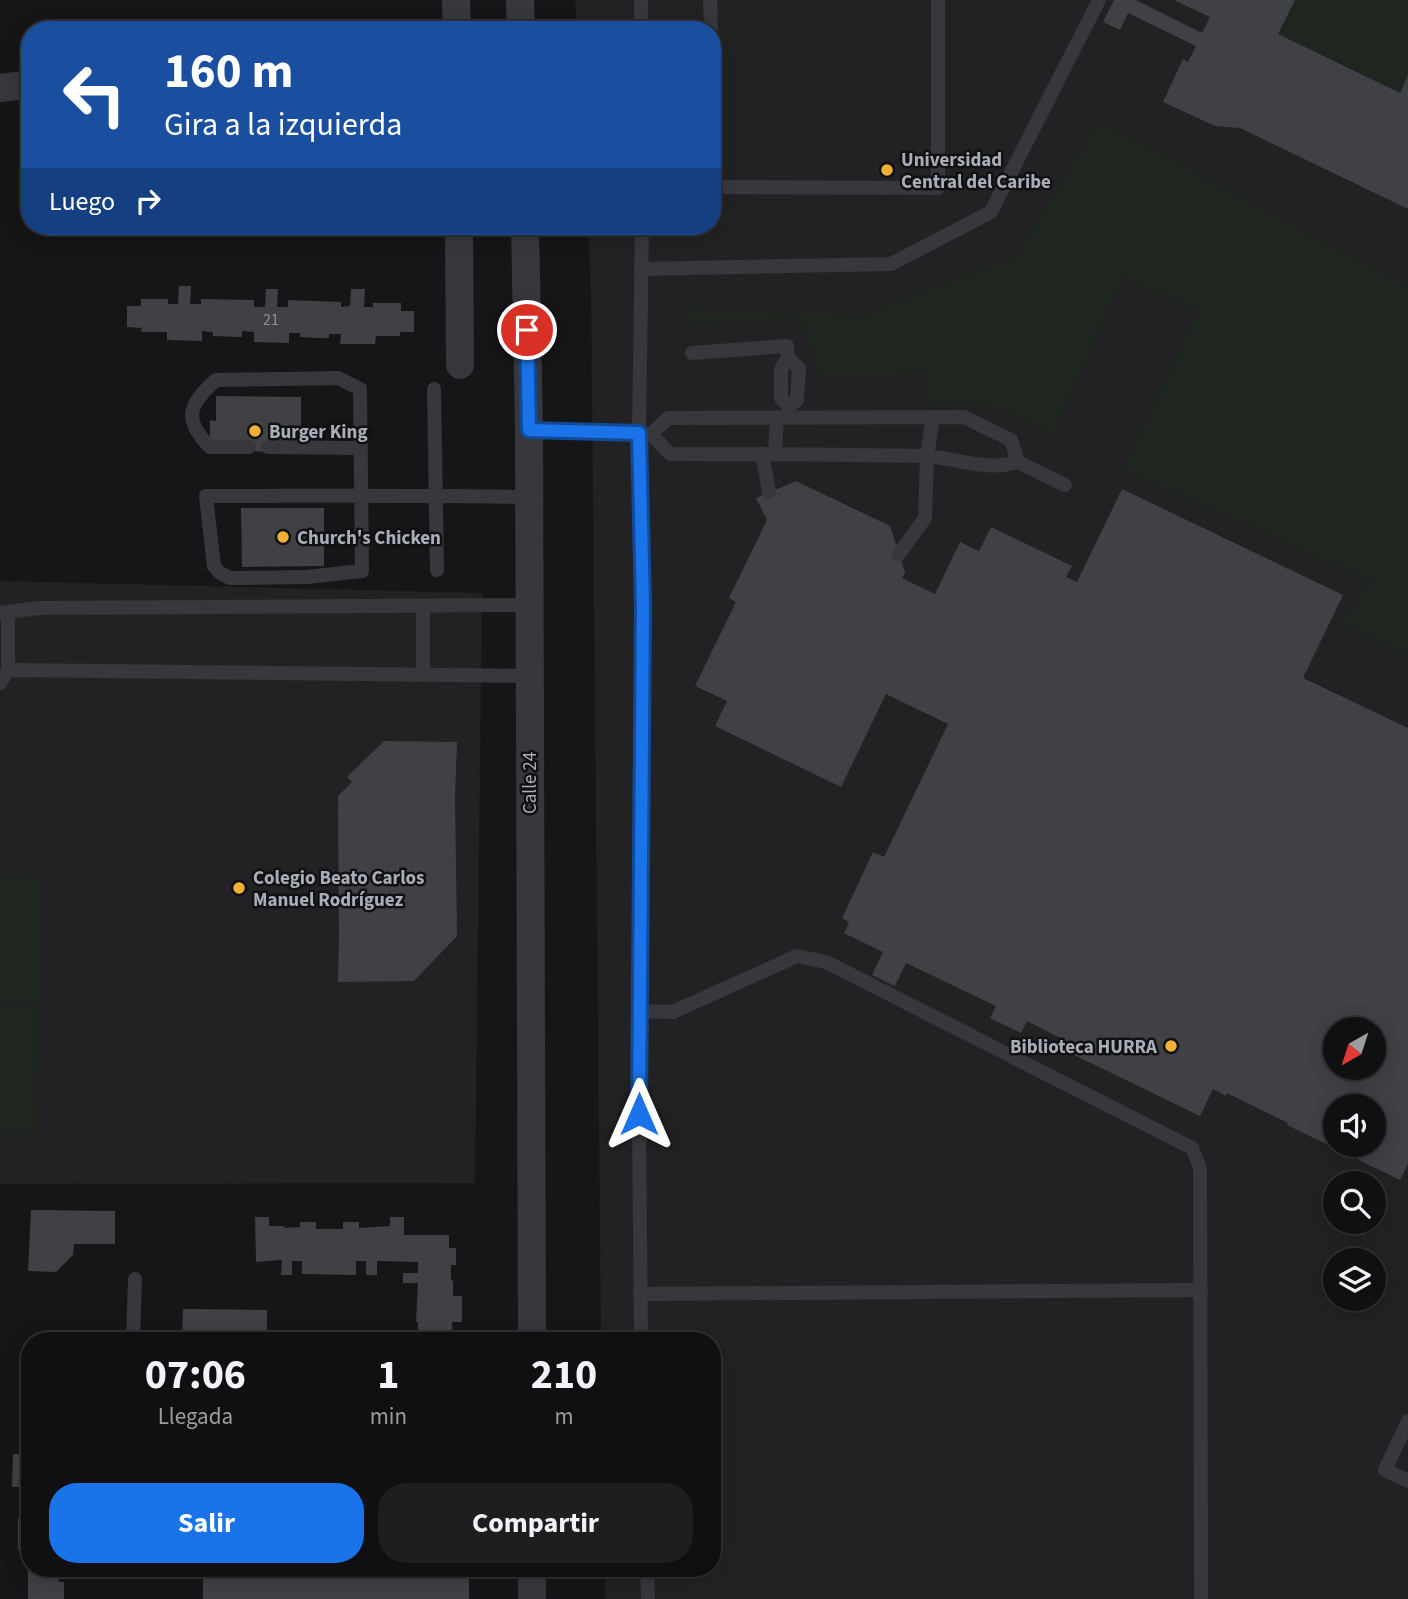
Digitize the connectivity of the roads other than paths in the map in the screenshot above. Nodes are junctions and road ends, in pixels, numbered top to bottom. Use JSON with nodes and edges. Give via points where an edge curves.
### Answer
{"nodes":[{"id":1,"x":456,"y":0,"type":"edge"},
{"id":2,"x":520,"y":0,"type":"edge"},
{"id":3,"x":641,"y":0,"type":"edge"},
{"id":4,"x":710,"y":0,"type":"edge"},
{"id":5,"x":938,"y":0,"type":"edge"},
{"id":6,"x":1098,"y":0,"type":"edge"},
{"id":7,"x":457,"y":21,"type":"edge"},
{"id":8,"x":520,"y":21,"type":"edge"},
{"id":9,"x":641,"y":21,"type":"edge"},
{"id":10,"x":710,"y":21,"type":"edge"},
{"id":11,"x":21,"y":85,"type":"edge"},
{"id":12,"x":0,"y":88,"type":"edge"},
{"id":13,"x":721,"y":187,"type":"edge"},
{"id":14,"x":459,"y":235,"type":"edge"},
{"id":15,"x":525,"y":235,"type":"edge"},
{"id":16,"x":642,"y":235,"type":"edge"},
{"id":17,"x":641,"y":269,"type":"junction"},
{"id":18,"x":692,"y":353,"type":"dead end"},
{"id":19,"x":460,"y":365,"type":"dead end"},
{"id":20,"x":434,"y":389,"type":"dead end"},
{"id":21,"x":785,"y":413,"type":"junction"},
{"id":22,"x":933,"y":417,"type":"junction"},
{"id":23,"x":529,"y":430,"type":"junction"},
{"id":24,"x":645,"y":434,"type":"junction"},
{"id":25,"x":250,"y":447,"type":"dead end"},
{"id":26,"x":268,"y":447,"type":"dead end"},
{"id":27,"x":360,"y":448,"type":"junction"},
{"id":28,"x":769,"y":454,"type":"junction"},
{"id":29,"x":927,"y":456,"type":"junction"},
{"id":30,"x":1018,"y":462,"type":"junction"},
{"id":31,"x":1065,"y":485,"type":"dead end"},
{"id":32,"x":769,"y":492,"type":"dead end"},
{"id":33,"x":360,"y":495,"type":"junction"},
{"id":34,"x":435,"y":496,"type":"junction"},
{"id":35,"x":529,"y":497,"type":"junction"},
{"id":36,"x":900,"y":554,"type":"dead end"},
{"id":37,"x":437,"y":570,"type":"dead end"},
{"id":38,"x":529,"y":606,"type":"junction"},
{"id":39,"x":423,"y":607,"type":"junction"},
{"id":40,"x":4,"y":613,"type":"edge"},
{"id":41,"x":8,"y":670,"type":"junction"},
{"id":42,"x":423,"y":675,"type":"junction"},
{"id":43,"x":529,"y":676,"type":"junction"},
{"id":44,"x":0,"y":683,"type":"edge"},
{"id":45,"x":638,"y":1011,"type":"junction"},
{"id":46,"x":135,"y":1279,"type":"dead end"},
{"id":47,"x":1201,"y":1290,"type":"junction"},
{"id":48,"x":640,"y":1294,"type":"junction"},
{"id":49,"x":133,"y":1332,"type":"edge"},
{"id":50,"x":531,"y":1332,"type":"edge"},
{"id":51,"x":641,"y":1332,"type":"edge"},
{"id":52,"x":1408,"y":1421,"type":"edge"},
{"id":53,"x":1408,"y":1481,"type":"edge"},
{"id":54,"x":532,"y":1577,"type":"edge"},
{"id":55,"x":647,"y":1577,"type":"edge"},
{"id":56,"x":532,"y":1599,"type":"edge"},
{"id":57,"x":648,"y":1599,"type":"edge"},
{"id":58,"x":1201,"y":1599,"type":"edge"}],
"edges":[{"from":1,"to":7,"type":"street"},
{"from":2,"to":8,"type":"street"},
{"from":3,"to":9,"type":"lane"},
{"from":4,"to":10,"type":"lane"},
{"from":5,"to":13,"type":"lane","via":[[938,188]]},
{"from":6,"to":17,"type":"lane","via":[[991,212],[891,264]]},
{"from":11,"to":12,"type":"street"},
{"from":14,"to":19,"type":"street"},
{"from":15,"to":23,"type":"street","name":"Calle 24"},
{"from":16,"to":17,"type":"lane"},
{"from":17,"to":24,"type":"lane"},
{"from":18,"to":21,"type":"lane","via":[[787,346],[788,358],[781,369]]},
{"from":20,"to":34,"type":"lane"},
{"from":21,"to":22,"type":"lane"},
{"from":21,"to":24,"type":"lane","via":[[668,418]]},
{"from":21,"to":28,"type":"lane"},
{"from":22,"to":29,"type":"lane"},
{"from":22,"to":30,"type":"lane","via":[[964,417],[1011,440]]},
{"from":23,"to":24,"type":"lane"},
{"from":23,"to":35,"type":"street","name":"Calle 24"},
{"from":24,"to":28,"type":"lane","via":[[670,454]]},
{"from":24,"to":45,"type":"lane"},
{"from":25,"to":27,"type":"lane","via":[[210,447],[195,432],[192,414],[196,397],[216,380],[338,378],[360,389]]},
{"from":26,"to":27,"type":"lane"},
{"from":27,"to":33,"type":"lane"},
{"from":28,"to":29,"type":"lane"},
{"from":28,"to":32,"type":"lane"},
{"from":29,"to":30,"type":"lane","via":[[999,467]]},
{"from":29,"to":36,"type":"lane","via":[[925,518]]},
{"from":30,"to":31,"type":"lane"},
{"from":33,"to":33,"type":"lane","via":[[362,571],[230,578],[214,566],[206,496]]},
{"from":33,"to":34,"type":"lane"},
{"from":34,"to":35,"type":"lane"},
{"from":34,"to":37,"type":"lane"},
{"from":35,"to":38,"type":"street","name":"Calle 24"},
{"from":38,"to":39,"type":"lane"},
{"from":38,"to":43,"type":"street","name":"Calle 24"},
{"from":39,"to":40,"type":"lane","via":[[38,608]]},
{"from":39,"to":42,"type":"lane"},
{"from":40,"to":41,"type":"lane"},
{"from":41,"to":42,"type":"lane"},
{"from":41,"to":44,"type":"lane"},
{"from":42,"to":43,"type":"lane"},
{"from":43,"to":50,"type":"street","name":"Calle 24"},
{"from":45,"to":47,"type":"lane","via":[[673,1012],[797,956],[826,962],[1192,1148],[1200,1168]]},
{"from":45,"to":48,"type":"lane"},
{"from":46,"to":49,"type":"lane"},
{"from":47,"to":48,"type":"lane"},
{"from":47,"to":58,"type":"lane"},
{"from":48,"to":51,"type":"lane"},
{"from":52,"to":53,"type":"lane","via":[[1385,1469]]},
{"from":54,"to":56,"type":"street"},
{"from":55,"to":57,"type":"lane"}]}
